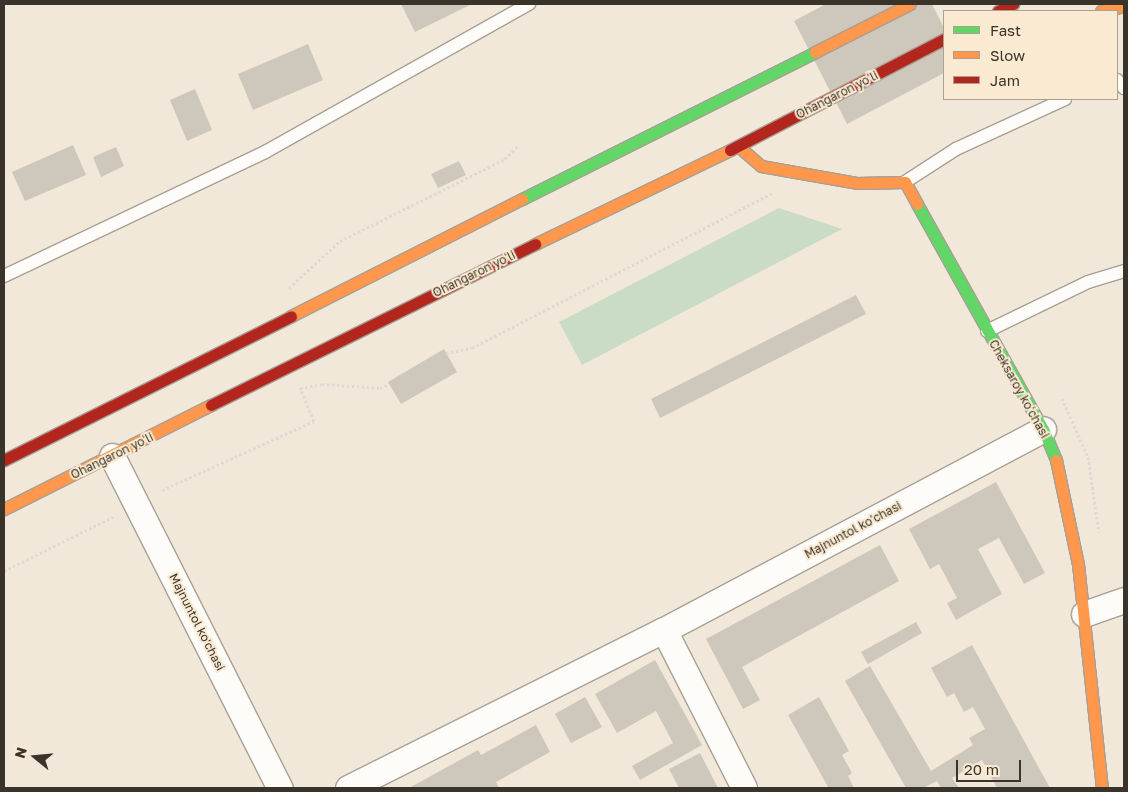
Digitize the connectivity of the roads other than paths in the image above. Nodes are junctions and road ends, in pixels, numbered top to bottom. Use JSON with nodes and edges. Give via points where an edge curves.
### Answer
{"nodes":[{"id":1,"x":529,"y":4,"type":"edge"},
{"id":2,"x":910,"y":4,"type":"edge"},
{"id":3,"x":1013,"y":4,"type":"edge"},
{"id":4,"x":1124,"y":6,"type":"edge"},
{"id":5,"x":1000,"y":10,"type":"edge"},
{"id":6,"x":1106,"y":10,"type":"edge"},
{"id":7,"x":943,"y":40,"type":"edge"},
{"id":8,"x":1063,"y":100,"type":"edge"},
{"id":9,"x":738,"y":146,"type":"junction"},
{"id":10,"x":904,"y":182,"type":"junction"},
{"id":11,"x":1124,"y":272,"type":"edge"},
{"id":12,"x":4,"y":276,"type":"edge"},
{"id":13,"x":987,"y":330,"type":"junction"},
{"id":14,"x":1043,"y":429,"type":"junction"},
{"id":15,"x":112,"y":456,"type":"junction"},
{"id":16,"x":4,"y":460,"type":"edge"},
{"id":17,"x":4,"y":509,"type":"edge"},
{"id":18,"x":1124,"y":600,"type":"edge"},
{"id":19,"x":1084,"y":614,"type":"junction"},
{"id":20,"x":664,"y":630,"type":"junction"},
{"id":21,"x":280,"y":788,"type":"edge"},
{"id":22,"x":348,"y":788,"type":"edge"},
{"id":23,"x":744,"y":788,"type":"edge"},
{"id":24,"x":1102,"y":788,"type":"edge"}],
"edges":[{"from":1,"to":12,"type":"lane","via":[[265,152]]},
{"from":2,"to":16,"type":"main road"},
{"from":3,"to":5,"type":"main road"},
{"from":4,"to":6,"type":"main road"},
{"from":7,"to":9,"type":"main road","name":"Ohangaron yoʻli"},
{"from":8,"to":10,"type":"lane","via":[[956,149]]},
{"from":9,"to":10,"type":"main road","via":[[760,166],[857,183]]},
{"from":9,"to":15,"type":"main road","name":"Ohangaron yoʻli","via":[[461,280]]},
{"from":10,"to":13,"type":"main road","name":"Cheksaroy koʻchasi"},
{"from":11,"to":13,"type":"lane","via":[[1088,282]]},
{"from":13,"to":14,"type":"main road","name":"Cheksaroy koʻchasi"},
{"from":14,"to":19,"type":"main road","name":"Cheksaroy koʻchasi","via":[[1060,470],[1072,517]]},
{"from":14,"to":20,"type":"street","name":"Majnuntol ko'chasi"},
{"from":15,"to":17,"type":"main road","name":"Ohangaron yoʻli"},
{"from":15,"to":21,"type":"street","name":"Majnuntol ko'chasi"},
{"from":18,"to":19,"type":"street"},
{"from":19,"to":24,"type":"main road","name":"Cheksaroy koʻchasi"},
{"from":20,"to":22,"type":"street","name":"Majnuntol ko'chasi"},
{"from":20,"to":23,"type":"street"}]}
